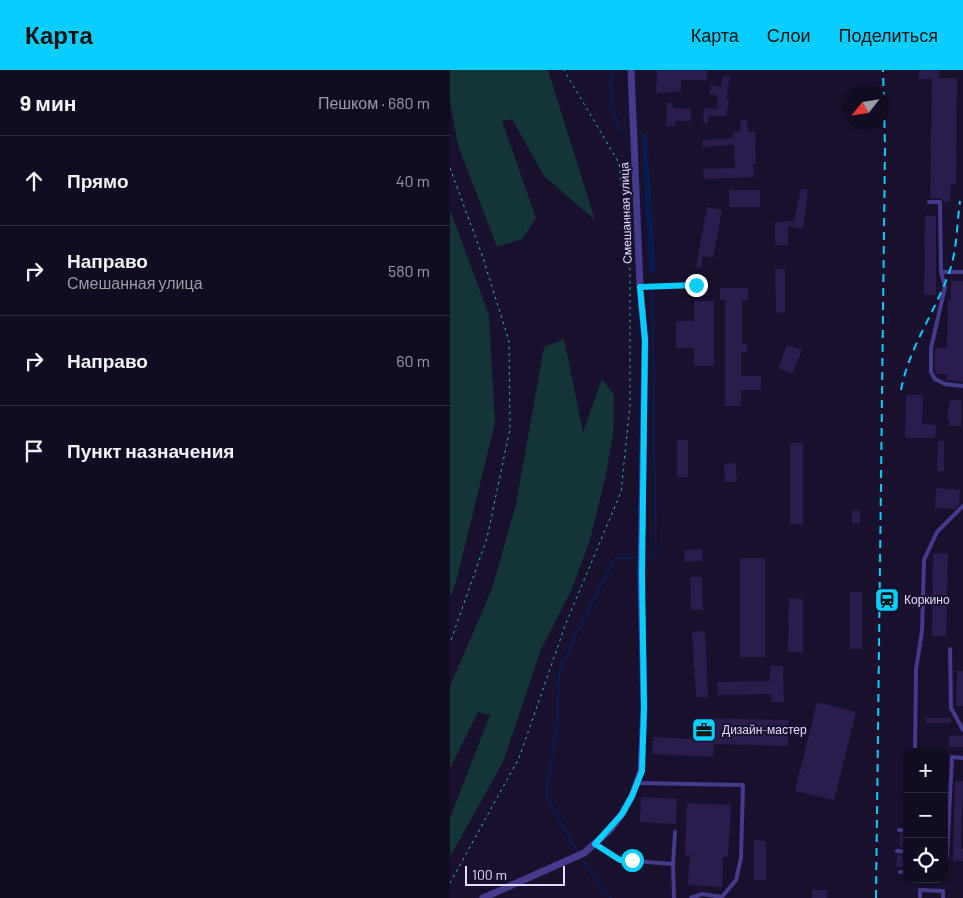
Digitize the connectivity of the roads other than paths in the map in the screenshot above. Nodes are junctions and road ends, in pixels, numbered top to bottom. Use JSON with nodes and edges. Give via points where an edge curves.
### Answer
{"nodes":[{"id":1,"x":631,"y":70,"type":"edge"},
{"id":2,"x":929,"y":202,"type":"dead end"},
{"id":3,"x":941,"y":272,"type":"junction"},
{"id":4,"x":963,"y":272,"type":"edge"},
{"id":5,"x":696,"y":285,"type":"dead end"},
{"id":6,"x":640,"y":287,"type":"junction"},
{"id":7,"x":963,"y":386,"type":"edge"},
{"id":8,"x":963,"y":506,"type":"edge"},
{"id":9,"x":950,"y":649,"type":"dead end"},
{"id":10,"x":963,"y":730,"type":"edge"},
{"id":11,"x":916,"y":748,"type":"edge"},
{"id":12,"x":963,"y":758,"type":"edge"},
{"id":13,"x":637,"y":783,"type":"junction"},
{"id":14,"x":948,"y":808,"type":"edge"},
{"id":15,"x":898,"y":830,"type":"dead end"},
{"id":16,"x":903,"y":831,"type":"edge"},
{"id":17,"x":675,"y":832,"type":"dead end"},
{"id":18,"x":595,"y":844,"type":"junction"},
{"id":19,"x":897,"y":851,"type":"dead end"},
{"id":20,"x":903,"y":852,"type":"edge"},
{"id":21,"x":673,"y":864,"type":"junction"},
{"id":22,"x":483,"y":898,"type":"edge"},
{"id":23,"x":674,"y":898,"type":"edge"},
{"id":24,"x":691,"y":898,"type":"edge"},
{"id":25,"x":721,"y":898,"type":"edge"},
{"id":26,"x":920,"y":898,"type":"edge"},
{"id":27,"x":943,"y":898,"type":"edge"}],
"edges":[{"from":1,"to":6,"type":"street","name":"Смешанная улица"},
{"from":2,"to":3,"type":"lane","via":[[940,202]]},
{"from":3,"to":4,"type":"lane"},
{"from":3,"to":7,"type":"lane","via":[[946,288],[931,348],[931,372],[935,379],[946,384]]},
{"from":5,"to":6,"type":"lane"},
{"from":6,"to":13,"type":"street","name":"Смешанная улица","via":[[645,340],[644,708],[642,771]]},
{"from":8,"to":11,"type":"lane","via":[[937,532],[924,560],[922,631],[916,669]]},
{"from":9,"to":10,"type":"lane","via":[[950,708]]},
{"from":12,"to":14,"type":"lane","via":[[952,757]]},
{"from":13,"to":18,"type":"street","name":"Смешанная улица","via":[[622,814]]},
{"from":13,"to":25,"type":"lane","via":[[743,785],[741,858],[736,880]]},
{"from":15,"to":16,"type":"lane"},
{"from":17,"to":21,"type":"lane"},
{"from":18,"to":21,"type":"lane","via":[[620,860]]},
{"from":18,"to":22,"type":"street","name":"Смешанная улица","via":[[575,858]]},
{"from":19,"to":20,"type":"lane"},
{"from":21,"to":23,"type":"lane"},
{"from":24,"to":25,"type":"lane","via":[[702,894]]},
{"from":26,"to":27,"type":"lane","via":[[920,890],[943,892]]}]}
